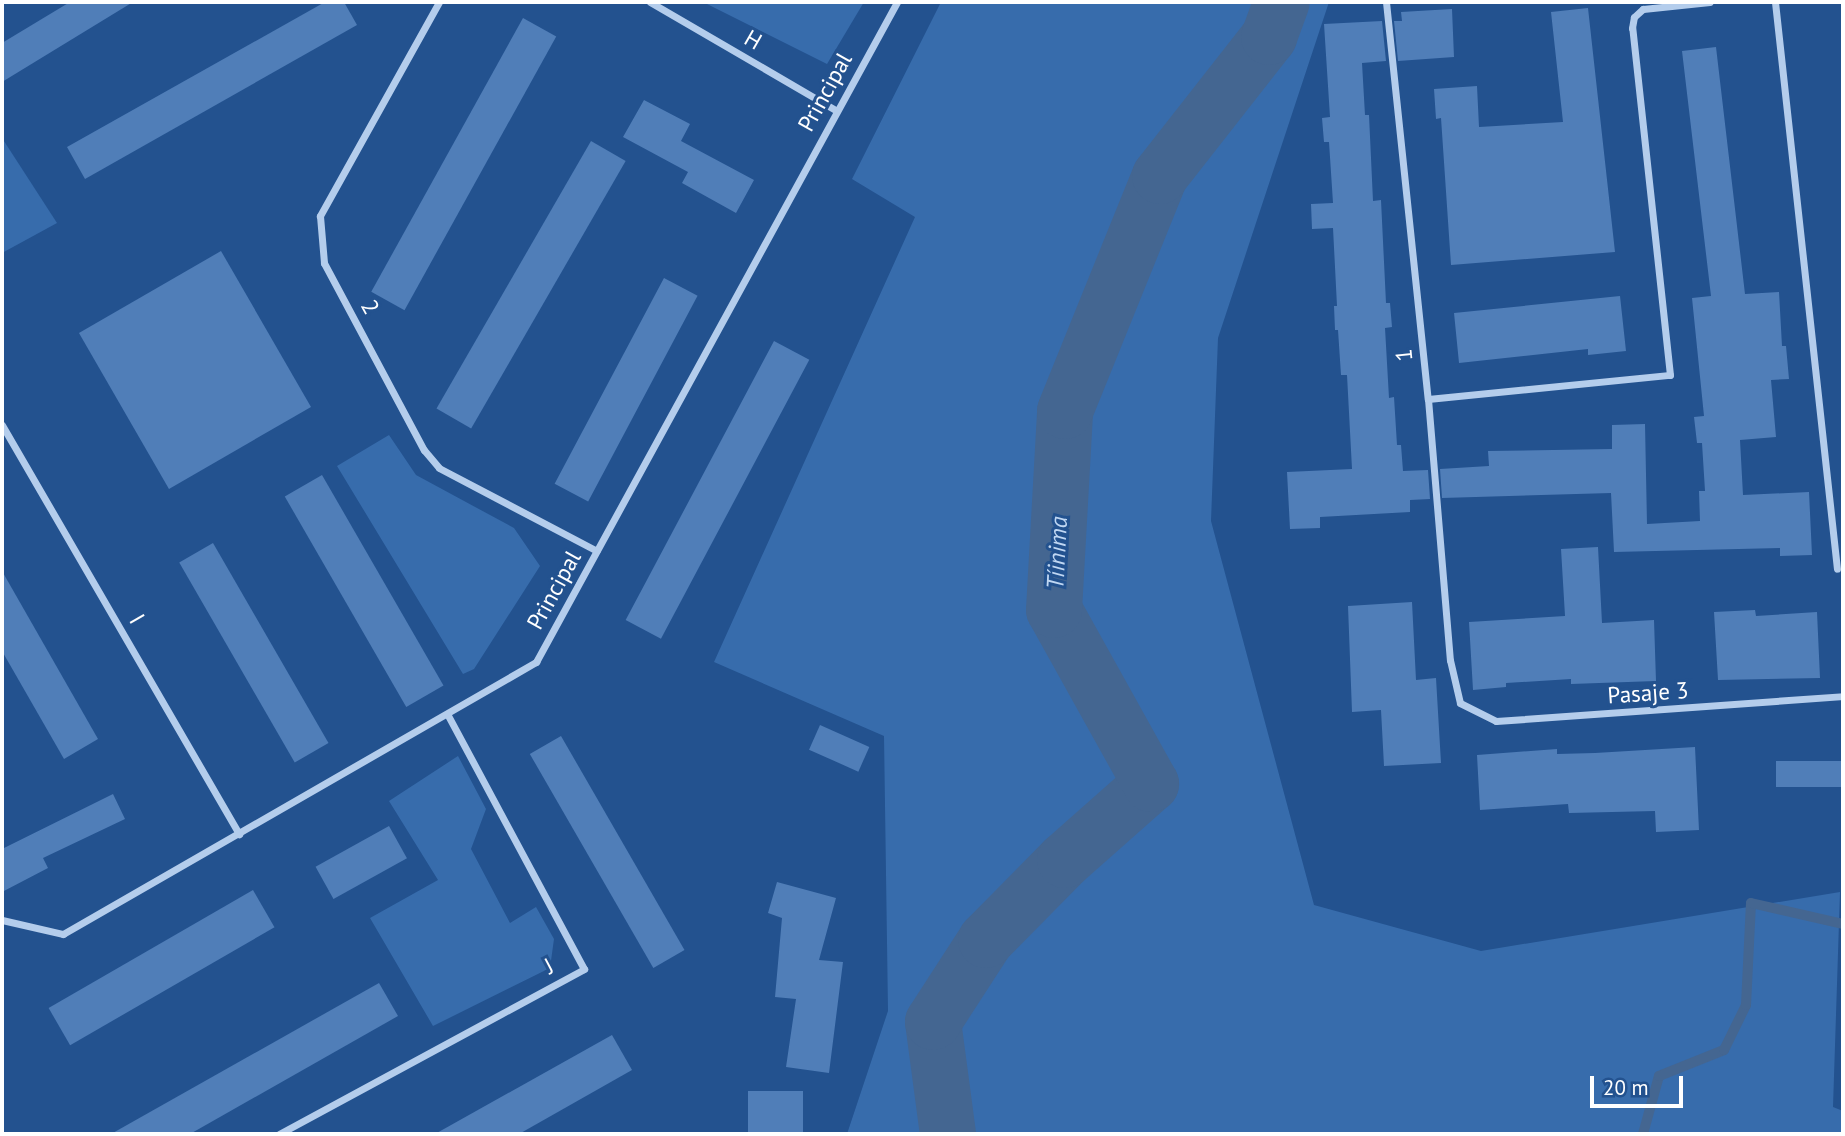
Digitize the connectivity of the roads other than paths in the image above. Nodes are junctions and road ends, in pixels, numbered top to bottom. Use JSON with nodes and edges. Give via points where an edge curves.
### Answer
{"nodes":[{"id":1,"x":439,"y":2,"type":"edge"},
{"id":2,"x":650,"y":2,"type":"edge"},
{"id":3,"x":897,"y":2,"type":"edge"},
{"id":4,"x":1386,"y":2,"type":"edge"},
{"id":5,"x":1710,"y":2,"type":"edge"},
{"id":6,"x":1775,"y":2,"type":"edge"},
{"id":7,"x":837,"y":111,"type":"junction"},
{"id":8,"x":1428,"y":399,"type":"junction"},
{"id":9,"x":2,"y":425,"type":"edge"},
{"id":10,"x":597,"y":551,"type":"junction"},
{"id":11,"x":1837,"y":569,"type":"dead end"},
{"id":12,"x":1843,"y":696,"type":"edge"},
{"id":13,"x":1460,"y":703,"type":"joint"},
{"id":14,"x":447,"y":714,"type":"junction"},
{"id":15,"x":239,"y":834,"type":"junction"},
{"id":16,"x":2,"y":920,"type":"edge"},
{"id":17,"x":279,"y":1134,"type":"edge"}],
"edges":[{"from":1,"to":10,"type":"street","name":"2","via":[[320,216],[324,263],[424,450],[439,468]]},
{"from":2,"to":7,"type":"street","name":"H"},
{"from":3,"to":7,"type":"street","name":"Principal"},
{"from":4,"to":8,"type":"street","name":"1"},
{"from":5,"to":8,"type":"street","via":[[1643,9],[1634,17],[1632,27],[1670,375]]},
{"from":6,"to":11,"type":"street"},
{"from":7,"to":10,"type":"street","name":"Principal"},
{"from":8,"to":13,"type":"street","name":"1","via":[[1450,660]]},
{"from":9,"to":15,"type":"street","name":"I"},
{"from":10,"to":14,"type":"street","name":"Principal","via":[[536,662]]},
{"from":12,"to":13,"type":"street","name":"Pasaje 3","via":[[1496,721]]},
{"from":14,"to":15,"type":"street","name":"Principal"},
{"from":14,"to":17,"type":"street","name":"J","via":[[584,969]]},
{"from":15,"to":16,"type":"street","name":"Principal","via":[[63,934]]}]}
